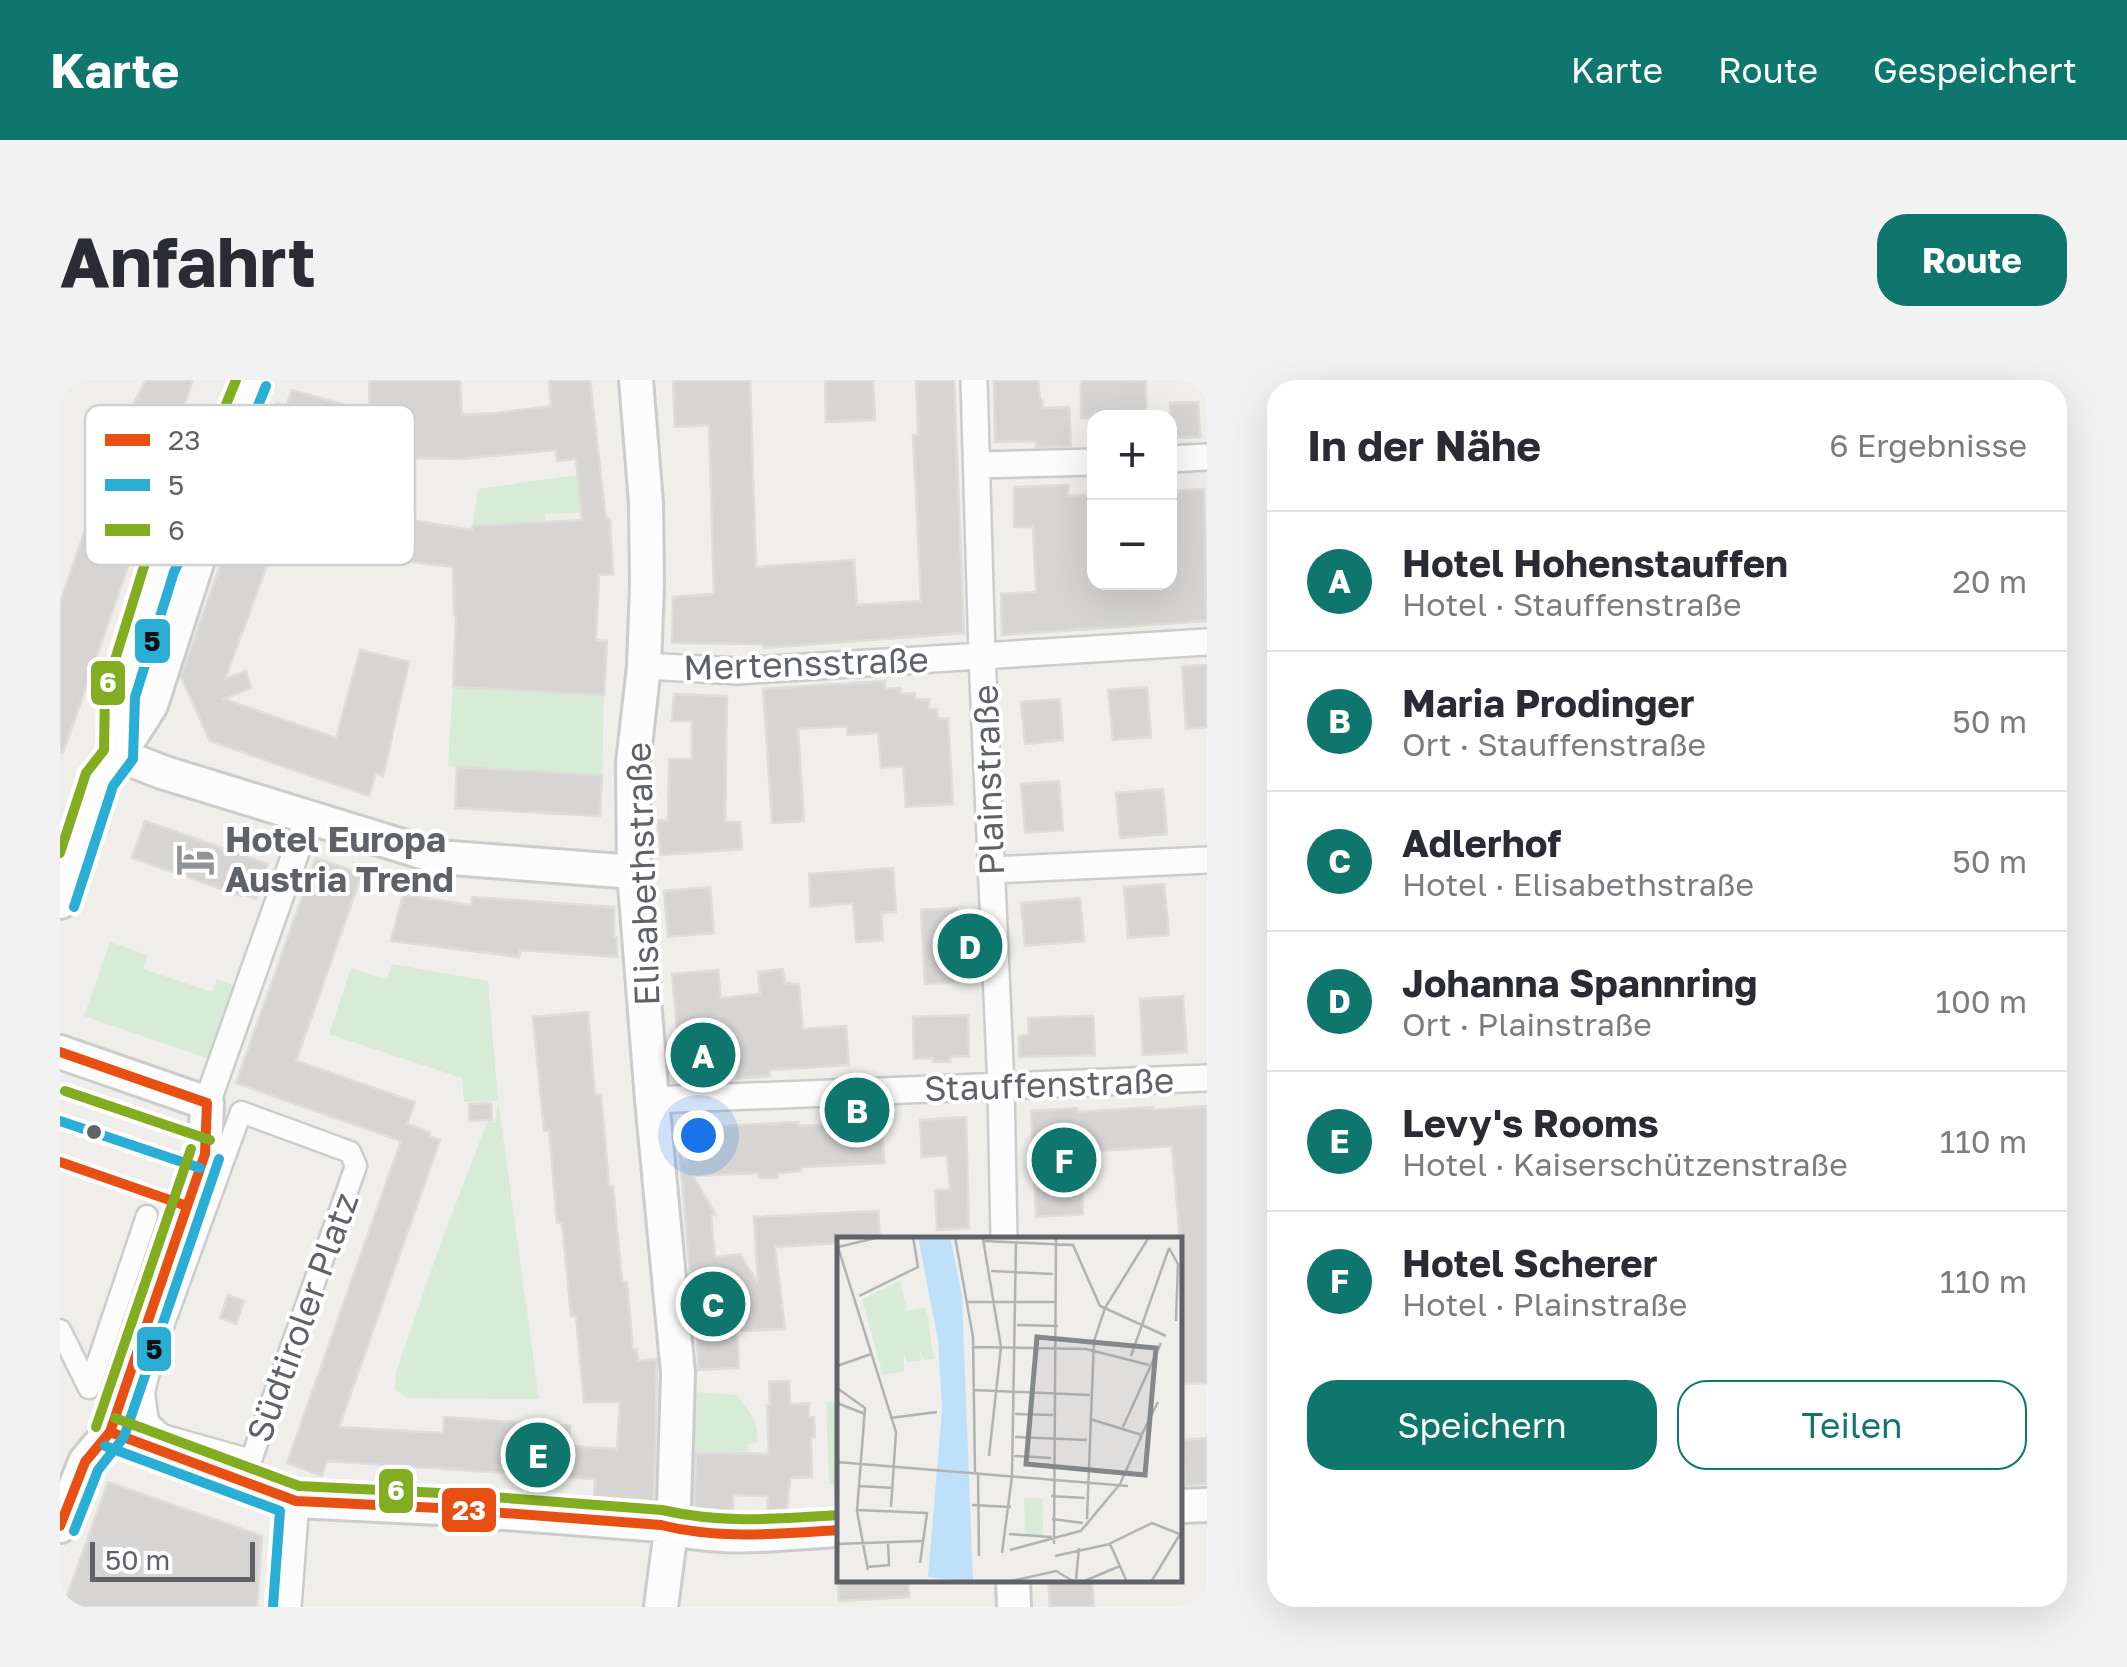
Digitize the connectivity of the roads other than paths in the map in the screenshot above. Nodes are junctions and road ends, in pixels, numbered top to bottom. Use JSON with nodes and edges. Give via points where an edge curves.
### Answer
{"nodes":[{"id":1,"x":252,"y":380,"type":"edge"},
{"id":2,"x":636,"y":380,"type":"edge"},
{"id":3,"x":974,"y":380,"type":"edge"},
{"id":4,"x":242,"y":405,"type":"edge"},
{"id":5,"x":1207,"y":457,"type":"edge"},
{"id":6,"x":1177,"y":459,"type":"edge"},
{"id":7,"x":1087,"y":462,"type":"edge"},
{"id":8,"x":977,"y":465,"type":"junction"},
{"id":9,"x":160,"y":565,"type":"edge"},
{"id":10,"x":1207,"y":642,"type":"edge"},
{"id":11,"x":982,"y":656,"type":"junction"},
{"id":12,"x":644,"y":666,"type":"junction"},
{"id":13,"x":119,"y":756,"type":"junction"},
{"id":14,"x":308,"y":818,"type":"junction"},
{"id":15,"x":1207,"y":860,"type":"edge"},
{"id":16,"x":992,"y":870,"type":"junction"},
{"id":17,"x":634,"y":872,"type":"junction"},
{"id":18,"x":60,"y":902,"type":"edge"},
{"id":19,"x":60,"y":1052,"type":"edge"},
{"id":20,"x":1207,"y":1078,"type":"edge"},
{"id":21,"x":1001,"y":1086,"type":"junction"},
{"id":22,"x":652,"y":1100,"type":"junction"},
{"id":23,"x":208,"y":1104,"type":"junction"},
{"id":24,"x":241,"y":1112,"type":"joint"},
{"id":25,"x":147,"y":1216,"type":"dead end"},
{"id":26,"x":1004,"y":1237,"type":"edge"},
{"id":27,"x":60,"y":1330,"type":"edge"},
{"id":28,"x":110,"y":1432,"type":"junction"},
{"id":29,"x":296,"y":1501,"type":"junction"},
{"id":30,"x":60,"y":1526,"type":"edge"},
{"id":31,"x":672,"y":1528,"type":"junction"},
{"id":32,"x":837,"y":1530,"type":"edge"},
{"id":33,"x":1013,"y":1582,"type":"edge"},
{"id":34,"x":288,"y":1607,"type":"edge"},
{"id":35,"x":661,"y":1607,"type":"edge"},
{"id":36,"x":1014,"y":1607,"type":"edge"}],
"edges":[{"from":1,"to":4,"type":"street"},
{"from":2,"to":12,"type":"street","name":"Elisabethstraße","via":[[646,503]]},
{"from":3,"to":8,"type":"street","name":"Plainstraße"},
{"from":5,"to":6,"type":"street"},
{"from":7,"to":8,"type":"street"},
{"from":8,"to":11,"type":"street","name":"Plainstraße"},
{"from":9,"to":13,"type":"street","via":[[120,695]]},
{"from":10,"to":11,"type":"street","name":"Mertensstraße"},
{"from":11,"to":12,"type":"street","name":"Mertensstraße","via":[[737,671]]},
{"from":11,"to":16,"type":"street","name":"Plainstraße"},
{"from":12,"to":17,"type":"street","name":"Elisabethstraße","via":[[633,763]]},
{"from":13,"to":14,"type":"street"},
{"from":13,"to":18,"type":"street","via":[[100,779]]},
{"from":14,"to":17,"type":"street","via":[[438,858]]},
{"from":14,"to":23,"type":"street"},
{"from":15,"to":16,"type":"street"},
{"from":16,"to":21,"type":"street","name":"Plainstraße"},
{"from":17,"to":22,"type":"street","name":"Elisabethstraße"},
{"from":19,"to":23,"type":"street"},
{"from":20,"to":21,"type":"street","name":"Stauffenstraße"},
{"from":21,"to":22,"type":"street","name":"Stauffenstraße"},
{"from":21,"to":26,"type":"street","name":"Plainstraße"},
{"from":22,"to":31,"type":"street","name":"Elisabethstraße","via":[[678,1373]]},
{"from":23,"to":28,"type":"street","via":[[205,1154]]},
{"from":24,"to":24,"type":"street","name":"Südtiroler Platz","via":[[350,1152],[356,1166],[251,1460],[162,1434],[148,1422],[144,1392]]},
{"from":25,"to":27,"type":"street","via":[[89,1388]]},
{"from":28,"to":29,"type":"street"},
{"from":28,"to":30,"type":"street","via":[[85,1462]]},
{"from":29,"to":31,"type":"street"},
{"from":29,"to":34,"type":"street"},
{"from":31,"to":32,"type":"street","via":[[728,1536]]},
{"from":31,"to":35,"type":"street","name":"Elisabethstraße"},
{"from":33,"to":36,"type":"street"}]}
